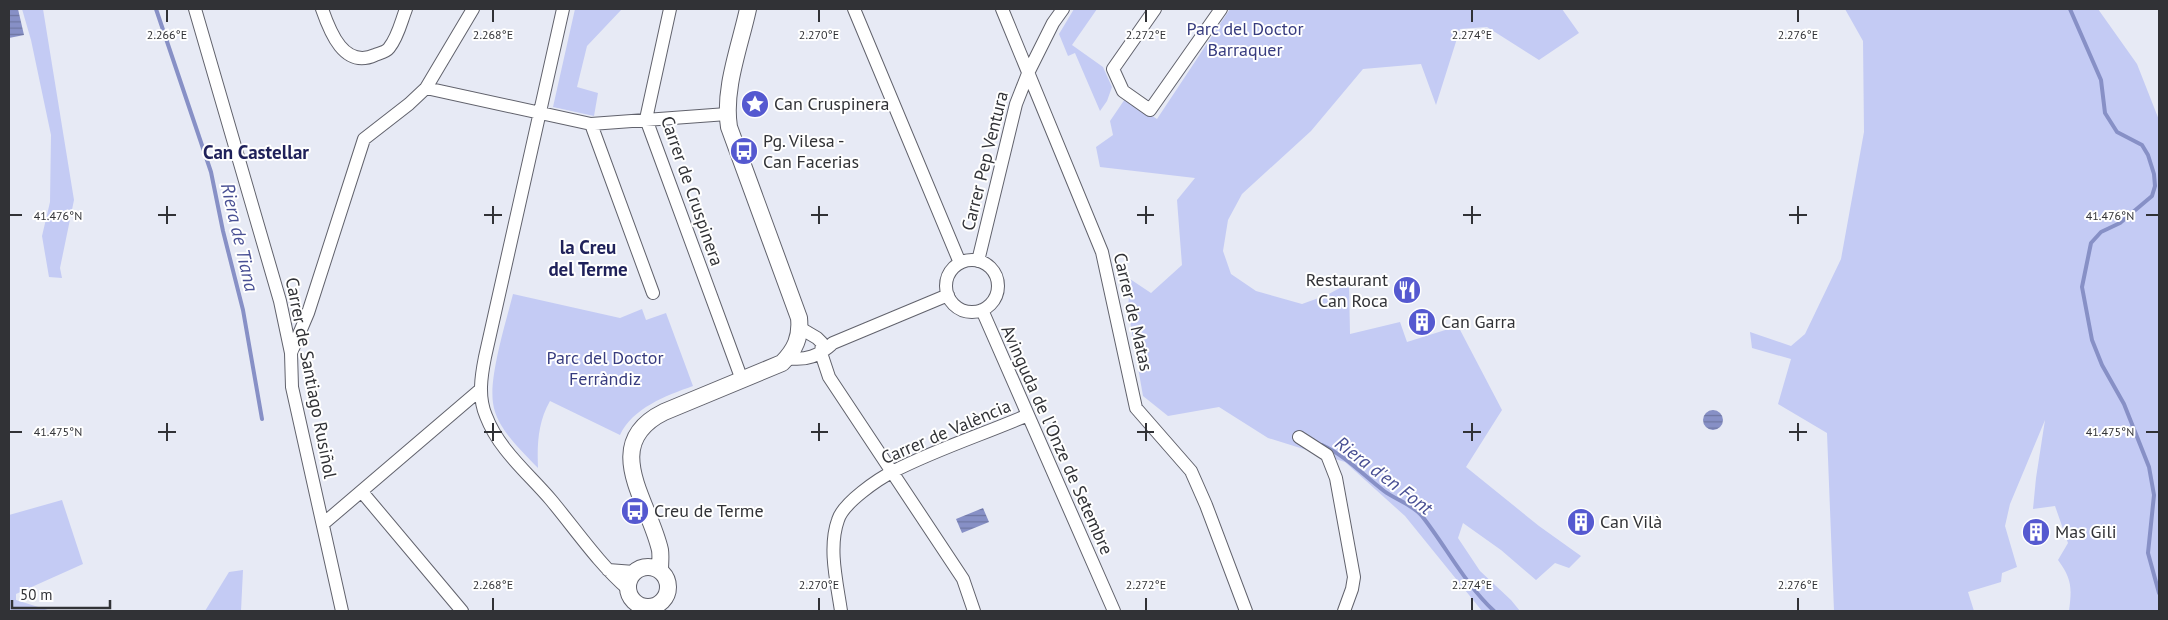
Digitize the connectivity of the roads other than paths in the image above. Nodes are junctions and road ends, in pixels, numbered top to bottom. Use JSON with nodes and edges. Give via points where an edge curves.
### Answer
{"nodes":[{"id":1,"x":195,"y":9,"type":"edge"},
{"id":2,"x":322,"y":9,"type":"edge"},
{"id":3,"x":406,"y":9,"type":"edge"},
{"id":4,"x":473,"y":9,"type":"edge"},
{"id":5,"x":563,"y":9,"type":"edge"},
{"id":6,"x":670,"y":9,"type":"edge"},
{"id":7,"x":748,"y":9,"type":"edge"},
{"id":8,"x":854,"y":9,"type":"edge"},
{"id":9,"x":1002,"y":9,"type":"edge"},
{"id":10,"x":1063,"y":9,"type":"edge"},
{"id":11,"x":1155,"y":9,"type":"edge"},
{"id":12,"x":1221,"y":9,"type":"edge"},
{"id":13,"x":1029,"y":71,"type":"junction"},
{"id":14,"x":426,"y":88,"type":"junction"},
{"id":15,"x":540,"y":114,"type":"junction"},
{"id":16,"x":727,"y":114,"type":"junction"},
{"id":17,"x":646,"y":119,"type":"junction"},
{"id":18,"x":591,"y":124,"type":"junction"},
{"id":19,"x":978,"y":260,"type":"junction"},
{"id":20,"x":960,"y":263,"type":"junction"},
{"id":21,"x":653,"y":293,"type":"dead end"},
{"id":22,"x":948,"y":295,"type":"junction"},
{"id":23,"x":982,"y":310,"type":"junction"},
{"id":24,"x":799,"y":334,"type":"junction"},
{"id":25,"x":825,"y":346,"type":"junction"},
{"id":26,"x":291,"y":353,"type":"junction"},
{"id":27,"x":787,"y":358,"type":"junction"},
{"id":28,"x":742,"y":380,"type":"junction"},
{"id":29,"x":481,"y":389,"type":"junction"},
{"id":30,"x":1028,"y":415,"type":"junction"},
{"id":31,"x":1299,"y":438,"type":"dead end"},
{"id":32,"x":892,"y":471,"type":"junction"},
{"id":33,"x":362,"y":492,"type":"junction"},
{"id":34,"x":323,"y":524,"type":"junction"},
{"id":35,"x":608,"y":570,"type":"junction"},
{"id":36,"x":646,"y":570,"type":"junction"},
{"id":37,"x":634,"y":601,"type":"edge"},
{"id":38,"x":659,"y":607,"type":"edge"},
{"id":39,"x":342,"y":611,"type":"edge"},
{"id":40,"x":462,"y":611,"type":"edge"},
{"id":41,"x":841,"y":611,"type":"edge"},
{"id":42,"x":974,"y":611,"type":"edge"},
{"id":43,"x":1114,"y":611,"type":"edge"},
{"id":44,"x":1246,"y":611,"type":"edge"},
{"id":45,"x":1344,"y":611,"type":"edge"}],
"edges":[{"from":1,"to":26,"type":"street","name":"Carrer de Santiago Rusiñol","via":[[274,282]]},
{"from":2,"to":3,"type":"street","via":[[330,33],[342,49],[352,57],[367,59],[387,50],[396,37]]},
{"from":4,"to":14,"type":"street"},
{"from":5,"to":15,"type":"street"},
{"from":6,"to":17,"type":"street","name":"Carrer de Cruspinera"},
{"from":7,"to":16,"type":"street","via":[[729,87]]},
{"from":8,"to":20,"type":"street"},
{"from":9,"to":13,"type":"street","name":"Carrer de Matas"},
{"from":10,"to":13,"type":"street","name":"Carrer Pep Ventura"},
{"from":11,"to":12,"type":"street","via":[[1113,70],[1123,91],[1150,110]]},
{"from":13,"to":19,"type":"street","name":"Carrer Pep Ventura","via":[[1016,104]]},
{"from":13,"to":44,"type":"street","name":"Carrer de Matas","via":[[1102,252],[1136,408],[1191,471]]},
{"from":14,"to":15,"type":"street"},
{"from":14,"to":26,"type":"street","via":[[364,139],[308,313]]},
{"from":15,"to":18,"type":"street"},
{"from":15,"to":29,"type":"street","via":[[485,357]]},
{"from":16,"to":17,"type":"street"},
{"from":16,"to":24,"type":"street","via":[[799,318]]},
{"from":17,"to":18,"type":"street"},
{"from":17,"to":28,"type":"street","name":"Carrer de Cruspinera"},
{"from":18,"to":21,"type":"street"},
{"from":19,"to":20,"type":"street"},
{"from":19,"to":23,"type":"street","via":[[992,269],[998,284],[994,299]]},
{"from":20,"to":22,"type":"street","via":[[952,268],[948,277]]},
{"from":22,"to":23,"type":"street","via":[[956,306],[968,311]]},
{"from":22,"to":25,"type":"street"},
{"from":23,"to":30,"type":"street","name":"Avinguda de l'Onze de Setembre"},
{"from":24,"to":25,"type":"street"},
{"from":24,"to":27,"type":"street"},
{"from":25,"to":27,"type":"street","via":[[811,358]]},
{"from":25,"to":32,"type":"street","via":[[829,377]]},
{"from":26,"to":34,"type":"street","name":"Carrer de Santiago Rusiñol","via":[[292,387]]},
{"from":27,"to":28,"type":"street"},
{"from":28,"to":36,"type":"street","via":[[656,416],[638,431],[632,442],[631,464],[655,537]]},
{"from":29,"to":33,"type":"street"},
{"from":29,"to":35,"type":"street","via":[[486,418],[506,452]]},
{"from":30,"to":32,"type":"street","name":"Carrer de València"},
{"from":30,"to":43,"type":"street","name":"Avinguda de l'Onze de Setembre"},
{"from":31,"to":45,"type":"street","via":[[1327,455],[1336,478],[1354,577]]},
{"from":32,"to":41,"type":"street","name":"Carrer de València","via":[[846,504],[838,519],[834,553]]},
{"from":32,"to":42,"type":"street","via":[[963,579]]},
{"from":33,"to":34,"type":"street"},
{"from":33,"to":40,"type":"street"},
{"from":34,"to":39,"type":"street","name":"Carrer de Santiago Rusiñol"},
{"from":35,"to":36,"type":"street"},
{"from":35,"to":37,"type":"street"},
{"from":36,"to":37,"type":"street","via":[[630,577]]},
{"from":36,"to":38,"type":"street","via":[[668,580],[668,592]]},
{"from":37,"to":38,"type":"street"}]}
